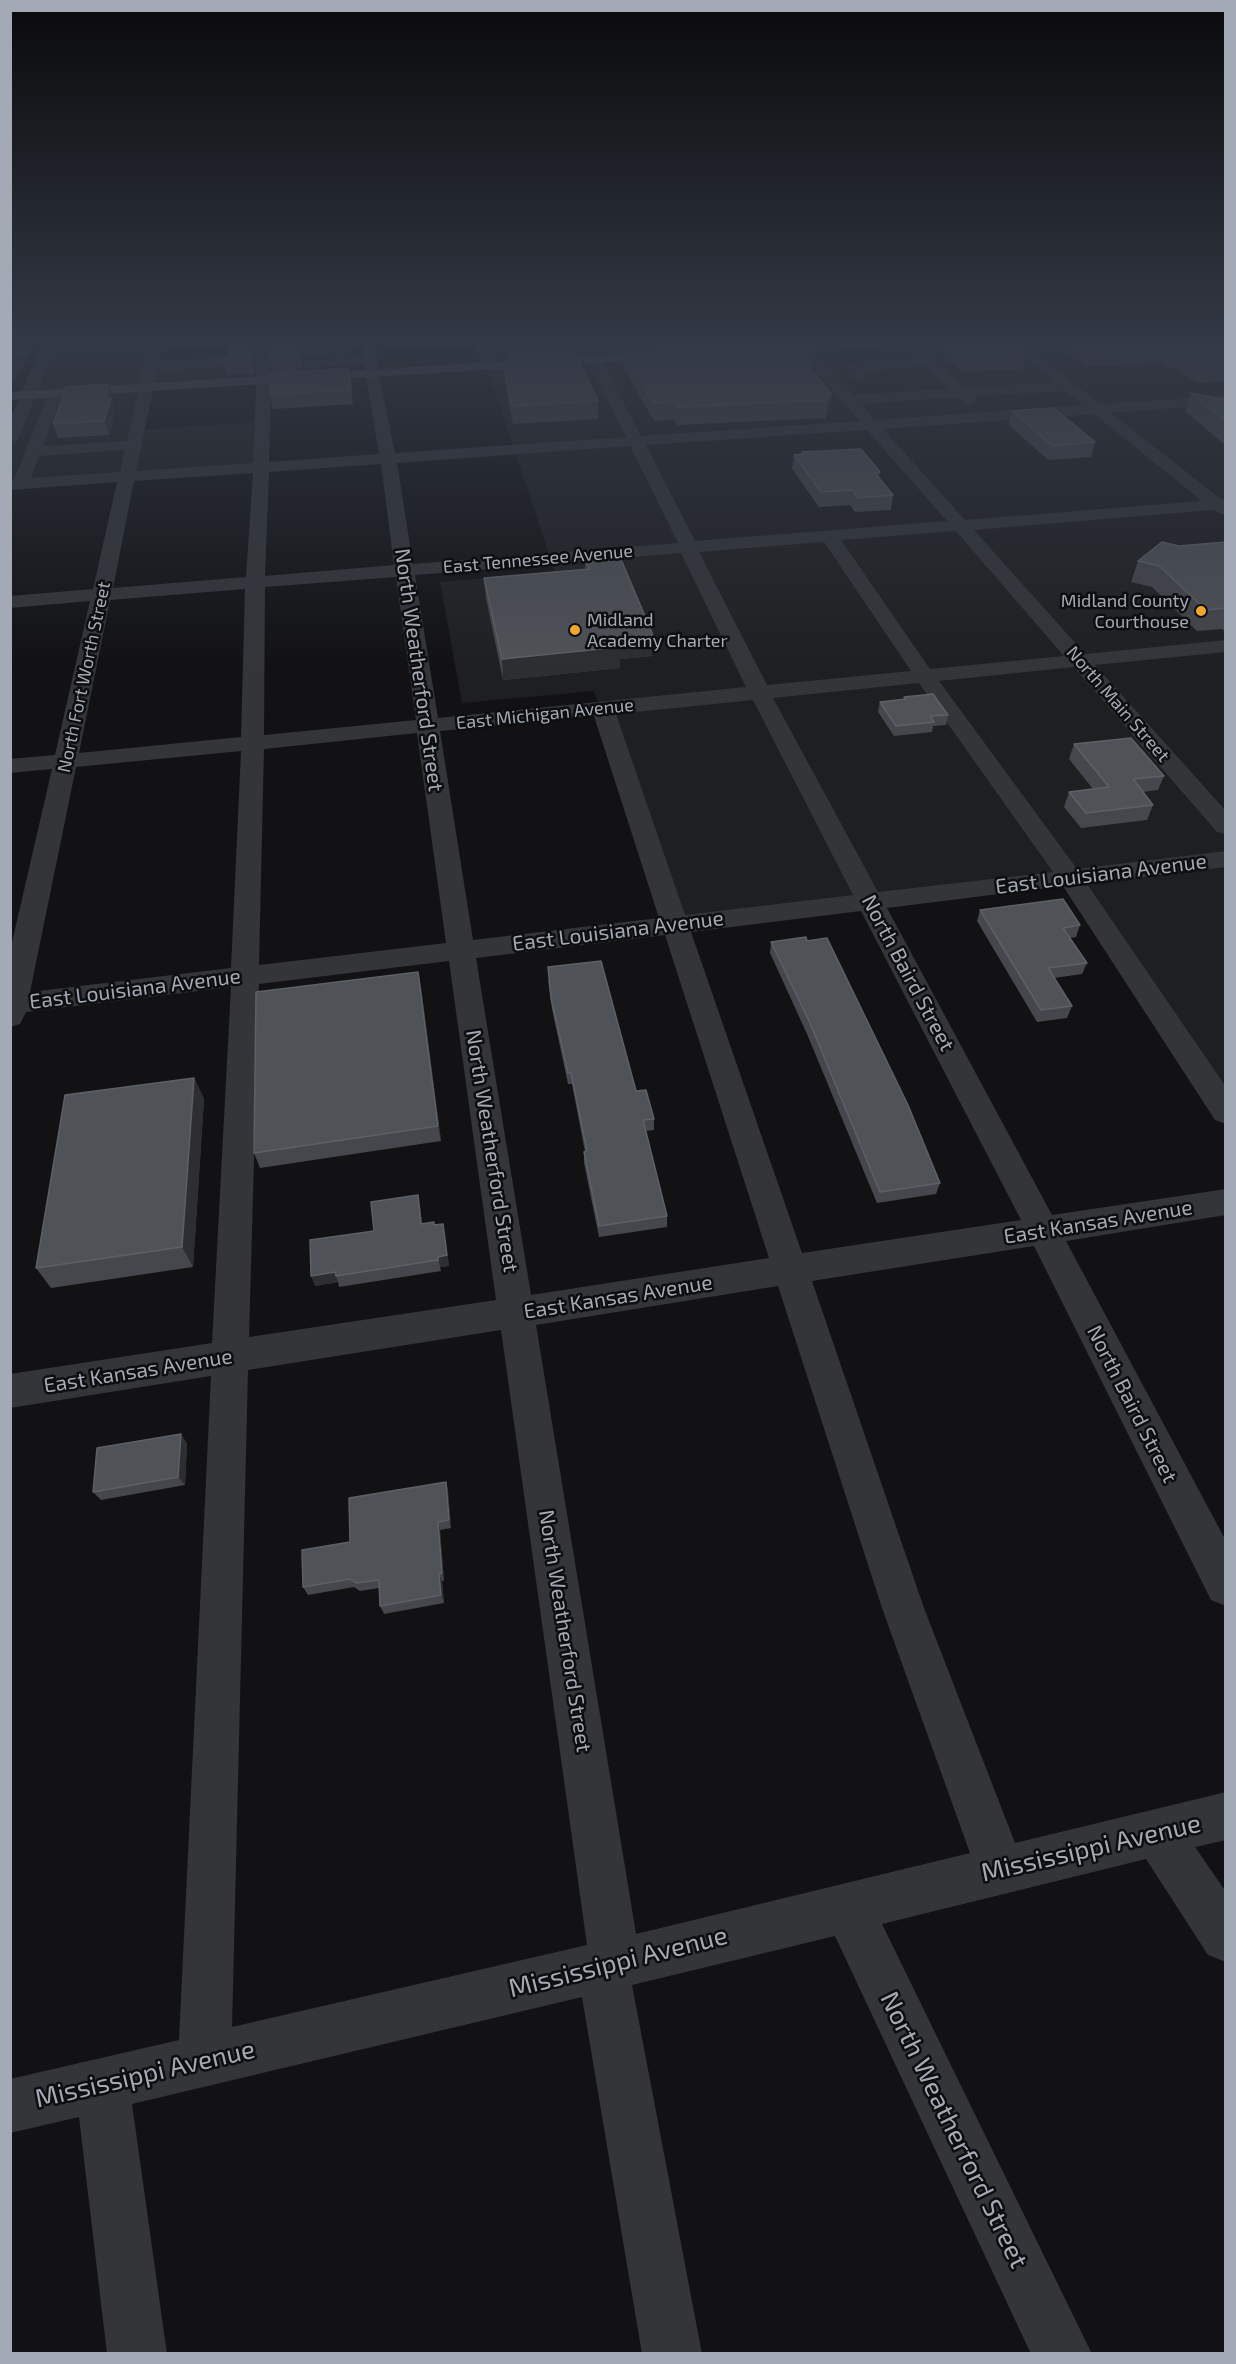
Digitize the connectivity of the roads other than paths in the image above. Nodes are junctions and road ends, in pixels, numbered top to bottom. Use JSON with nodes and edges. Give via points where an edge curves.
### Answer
{"nodes":[{"id":1,"x":34,"y":448,"type":"edge"},
{"id":2,"x":106,"y":448,"type":"edge"},
{"id":3,"x":133,"y":448,"type":"edge"},
{"id":4,"x":261,"y":448,"type":"edge"},
{"id":5,"x":386,"y":448,"type":"edge"},
{"id":6,"x":544,"y":448,"type":"edge"},
{"id":7,"x":639,"y":448,"type":"edge"},
{"id":8,"x":892,"y":448,"type":"edge"},
{"id":9,"x":1147,"y":448,"type":"edge"},
{"id":10,"x":30,"y":459,"type":"junction"},
{"id":11,"x":388,"y":459,"type":"junction"},
{"id":12,"x":261,"y":468,"type":"junction"},
{"id":13,"x":127,"y":477,"type":"junction"},
{"id":14,"x":16,"y":485,"type":"edge"},
{"id":15,"x":1045,"y":501,"type":"dead end"},
{"id":16,"x":1222,"y":507,"type":"edge"},
{"id":17,"x":1061,"y":517,"type":"junction"},
{"id":18,"x":959,"y":526,"type":"junction"},
{"id":19,"x":829,"y":536,"type":"junction"},
{"id":20,"x":688,"y":547,"type":"junction"},
{"id":21,"x":405,"y":570,"type":"junction"},
{"id":22,"x":255,"y":582,"type":"junction"},
{"id":23,"x":101,"y":595,"type":"junction"},
{"id":24,"x":10,"y":602,"type":"edge"},
{"id":25,"x":1226,"y":646,"type":"edge"},
{"id":26,"x":1079,"y":660,"type":"junction"},
{"id":27,"x":924,"y":675,"type":"junction"},
{"id":28,"x":759,"y":691,"type":"junction"},
{"id":29,"x":603,"y":708,"type":"junction"},
{"id":30,"x":428,"y":727,"type":"junction"},
{"id":31,"x":252,"y":743,"type":"junction"},
{"id":32,"x":66,"y":760,"type":"junction"},
{"id":33,"x":10,"y":766,"type":"edge"},
{"id":34,"x":1226,"y":827,"type":"edge"},
{"id":35,"x":1226,"y":859,"type":"edge"},
{"id":36,"x":1070,"y":877,"type":"junction"},
{"id":37,"x":871,"y":901,"type":"junction"},
{"id":38,"x":674,"y":924,"type":"junction"},
{"id":39,"x":460,"y":950,"type":"junction"},
{"id":40,"x":244,"y":976,"type":"junction"},
{"id":41,"x":11,"y":1008,"type":"edge"},
{"id":42,"x":1226,"y":1112,"type":"edge"},
{"id":43,"x":1226,"y":1202,"type":"edge"},
{"id":44,"x":1043,"y":1230,"type":"junction"},
{"id":45,"x":789,"y":1270,"type":"junction"},
{"id":46,"x":517,"y":1313,"type":"junction"},
{"id":47,"x":230,"y":1357,"type":"junction"},
{"id":48,"x":10,"y":1391,"type":"edge"},
{"id":49,"x":1226,"y":1585,"type":"edge"},
{"id":50,"x":1226,"y":1816,"type":"edge"},
{"id":51,"x":1157,"y":1833,"type":"junction"},
{"id":52,"x":1001,"y":1870,"type":"junction"},
{"id":53,"x":847,"y":1906,"type":"junction"},
{"id":54,"x":1226,"y":1937,"type":"edge"},
{"id":55,"x":609,"y":1966,"type":"junction"},
{"id":56,"x":205,"y":2060,"type":"junction"},
{"id":57,"x":102,"y":2084,"type":"junction"},
{"id":58,"x":10,"y":2106,"type":"edge"},
{"id":59,"x":137,"y":2354,"type":"edge"},
{"id":60,"x":672,"y":2354,"type":"edge"},
{"id":61,"x":1062,"y":2354,"type":"edge"}],
"edges":[{"from":1,"to":10,"type":"street"},
{"from":2,"to":10,"type":"street","via":[[102,461]]},
{"from":3,"to":13,"type":"street","name":"North Fort Worth Street"},
{"from":4,"to":12,"type":"street"},
{"from":5,"to":11,"type":"street","name":"North Weatherford Street"},
{"from":6,"to":11,"type":"street"},
{"from":7,"to":20,"type":"street","name":"North Baird Street"},
{"from":8,"to":18,"type":"street","name":"North Main Street"},
{"from":9,"to":16,"type":"street"},
{"from":10,"to":14,"type":"street"},
{"from":11,"to":12,"type":"street"},
{"from":11,"to":21,"type":"street","name":"North Weatherford Street"},
{"from":12,"to":13,"type":"street"},
{"from":12,"to":22,"type":"street"},
{"from":13,"to":14,"type":"street"},
{"from":13,"to":23,"type":"street","name":"North Fort Worth Street"},
{"from":15,"to":17,"type":"street"},
{"from":16,"to":17,"type":"street","name":"East Tennessee Avenue"},
{"from":17,"to":18,"type":"street","name":"East Tennessee Avenue"},
{"from":18,"to":19,"type":"street","name":"East Tennessee Avenue"},
{"from":18,"to":26,"type":"street","name":"North Main Street"},
{"from":19,"to":20,"type":"street","name":"East Tennessee Avenue"},
{"from":19,"to":27,"type":"street"},
{"from":20,"to":21,"type":"street","name":"East Tennessee Avenue"},
{"from":20,"to":28,"type":"street","name":"North Baird Street"},
{"from":21,"to":22,"type":"street","name":"East Tennessee Avenue"},
{"from":21,"to":30,"type":"street","name":"North Weatherford Street"},
{"from":22,"to":23,"type":"street","name":"East Tennessee Avenue"},
{"from":22,"to":31,"type":"street"},
{"from":23,"to":24,"type":"street","name":"East Tennessee Avenue"},
{"from":23,"to":32,"type":"street","name":"North Fort Worth Street"},
{"from":25,"to":26,"type":"street","name":"East Michigan Avenue"},
{"from":26,"to":27,"type":"street","name":"East Michigan Avenue"},
{"from":26,"to":34,"type":"street","name":"North Main Street"},
{"from":27,"to":28,"type":"street","name":"East Michigan Avenue"},
{"from":27,"to":36,"type":"street"},
{"from":28,"to":29,"type":"street","name":"East Michigan Avenue"},
{"from":28,"to":37,"type":"street","name":"North Baird Street"},
{"from":29,"to":30,"type":"street","name":"East Michigan Avenue"},
{"from":29,"to":38,"type":"street"},
{"from":30,"to":31,"type":"street","name":"East Michigan Avenue"},
{"from":30,"to":39,"type":"street","name":"North Weatherford Street"},
{"from":31,"to":32,"type":"street","name":"East Michigan Avenue"},
{"from":31,"to":40,"type":"street"},
{"from":32,"to":33,"type":"street","name":"East Michigan Avenue"},
{"from":32,"to":41,"type":"street","name":"North Fort Worth Street"},
{"from":35,"to":36,"type":"street","name":"East Louisiana Avenue"},
{"from":36,"to":37,"type":"street","name":"East Louisiana Avenue"},
{"from":36,"to":42,"type":"street"},
{"from":37,"to":38,"type":"street","name":"East Louisiana Avenue"},
{"from":37,"to":44,"type":"street","name":"North Baird Street"},
{"from":38,"to":39,"type":"street","name":"East Louisiana Avenue"},
{"from":38,"to":45,"type":"street"},
{"from":39,"to":40,"type":"street","name":"East Louisiana Avenue"},
{"from":39,"to":46,"type":"street","name":"North Weatherford Street"},
{"from":40,"to":41,"type":"street","name":"East Louisiana Avenue"},
{"from":40,"to":47,"type":"street"},
{"from":43,"to":44,"type":"street","name":"East Kansas Avenue"},
{"from":44,"to":45,"type":"street","name":"East Kansas Avenue"},
{"from":44,"to":49,"type":"street","name":"North Baird Street"},
{"from":45,"to":46,"type":"street","name":"East Kansas Avenue"},
{"from":45,"to":52,"type":"street","via":[[903,1608]]},
{"from":46,"to":47,"type":"street","name":"East Kansas Avenue"},
{"from":46,"to":55,"type":"street","name":"North Weatherford Street"},
{"from":47,"to":48,"type":"street","name":"East Kansas Avenue"},
{"from":47,"to":56,"type":"street"},
{"from":50,"to":51,"type":"street","name":"Mississippi Avenue"},
{"from":51,"to":52,"type":"street","name":"Mississippi Avenue"},
{"from":51,"to":54,"type":"street"},
{"from":52,"to":53,"type":"street","name":"Mississippi Avenue"},
{"from":53,"to":55,"type":"street","name":"Mississippi Avenue"},
{"from":53,"to":61,"type":"street","name":"North Weatherford Street"},
{"from":55,"to":56,"type":"street","name":"Mississippi Avenue"},
{"from":55,"to":60,"type":"street","name":"North Weatherford Street"},
{"from":56,"to":57,"type":"street","name":"Mississippi Avenue"},
{"from":57,"to":58,"type":"street","name":"Mississippi Avenue"},
{"from":57,"to":59,"type":"street"}]}
